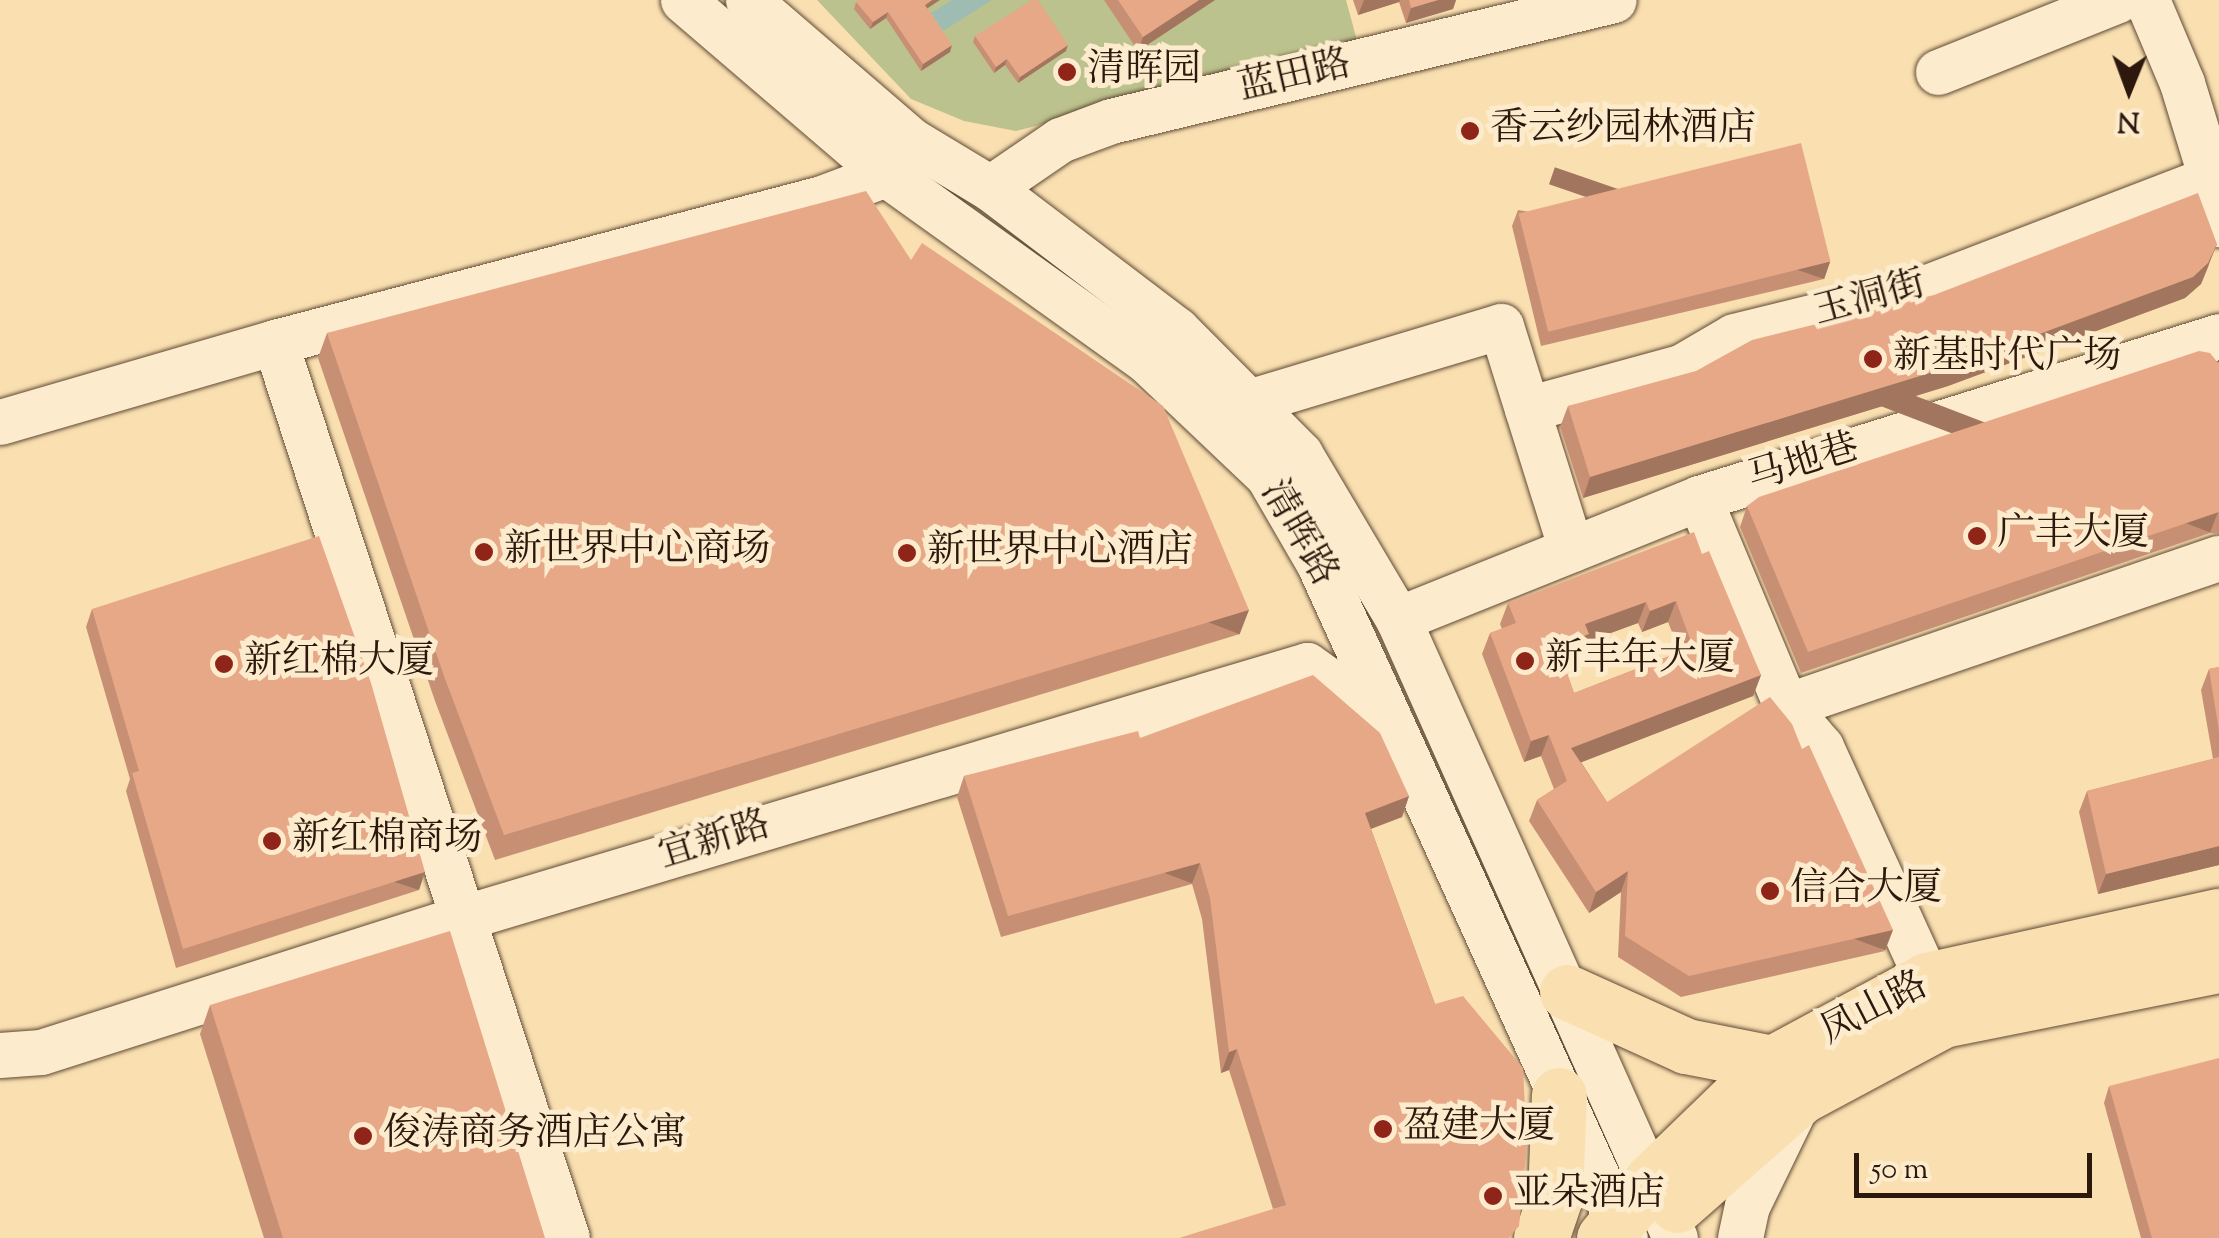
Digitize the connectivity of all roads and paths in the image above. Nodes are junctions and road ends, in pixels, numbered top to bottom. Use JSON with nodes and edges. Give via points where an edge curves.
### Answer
{"nodes":[{"id":1,"x":683,"y":0,"type":"edge"},
{"id":2,"x":748,"y":0,"type":"edge"},
{"id":3,"x":1614,"y":0,"type":"edge"},
{"id":4,"x":2118,"y":0,"type":"edge"},
{"id":5,"x":2147,"y":0,"type":"edge"},
{"id":6,"x":1486,"y":16,"type":"edge"},
{"id":7,"x":1938,"y":72,"type":"dead end"},
{"id":8,"x":886,"y":174,"type":"junction"},
{"id":9,"x":2211,"y":178,"type":"junction"},
{"id":10,"x":990,"y":188,"type":"junction"},
{"id":11,"x":2219,"y":224,"type":"edge"},
{"id":12,"x":2219,"y":336,"type":"edge"},
{"id":13,"x":275,"y":342,"type":"junction"},
{"id":14,"x":1248,"y":402,"type":"junction"},
{"id":15,"x":1527,"y":409,"type":"junction"},
{"id":16,"x":0,"y":422,"type":"edge"},
{"id":17,"x":1700,"y":498,"type":"junction"},
{"id":18,"x":1571,"y":549,"type":"junction"},
{"id":19,"x":2219,"y":558,"type":"edge"},
{"id":20,"x":1319,"y":564,"type":"junction"},
{"id":21,"x":1398,"y":618,"type":"junction"},
{"id":22,"x":1307,"y":666,"type":"junction"},
{"id":23,"x":1786,"y":706,"type":"junction"},
{"id":24,"x":1404,"y":750,"type":"junction"},
{"id":25,"x":2219,"y":916,"type":"edge"},
{"id":26,"x":462,"y":918,"type":"junction"},
{"id":27,"x":2219,"y":965,"type":"edge"},
{"id":28,"x":1927,"y":980,"type":"junction"},
{"id":29,"x":1567,"y":992,"type":"junction"},
{"id":30,"x":0,"y":1055,"type":"edge"},
{"id":31,"x":1787,"y":1079,"type":"junction"},
{"id":32,"x":1559,"y":1094,"type":"junction"},
{"id":33,"x":1641,"y":1225,"type":"edge"},
{"id":34,"x":568,"y":1238,"type":"edge"},
{"id":35,"x":1542,"y":1238,"type":"edge"},
{"id":36,"x":1740,"y":1238,"type":"edge"}],
"edges":[{"from":1,"to":8,"type":"street","name":"清晖路"},
{"from":2,"to":10,"type":"street","name":"清晖路","via":[[912,141]]},
{"from":3,"to":6,"type":"street","name":"蓝田路"},
{"from":4,"to":7,"type":"street"},
{"from":5,"to":9,"type":"street"},
{"from":6,"to":10,"type":"street","name":"蓝田路","via":[[1111,121],[1060,140]]},
{"from":8,"to":13,"type":"street","via":[[822,198]]},
{"from":8,"to":20,"type":"street","name":"清晖路","via":[[1147,361],[1268,476]]},
{"from":9,"to":11,"type":"street"},
{"from":9,"to":15,"type":"street","name":"玉洞街","via":[[1917,291],[1734,336],[1681,366]]},
{"from":10,"to":14,"type":"street","name":"清晖路","via":[[1177,330]]},
{"from":12,"to":17,"type":"street","name":"马地巷"},
{"from":13,"to":16,"type":"street"},
{"from":13,"to":26,"type":"street"},
{"from":14,"to":15,"type":"street","via":[[1501,326]]},
{"from":14,"to":21,"type":"street","name":"清晖路","via":[[1300,454]]},
{"from":15,"to":18,"type":"street"},
{"from":17,"to":18,"type":"street","name":"马地巷"},
{"from":17,"to":23,"type":"street"},
{"from":18,"to":21,"type":"street","name":"马地巷"},
{"from":19,"to":23,"type":"street"},
{"from":20,"to":22,"type":"street","via":[[1331,618],[1324,647]]},
{"from":20,"to":24,"type":"street","name":"清晖路"},
{"from":21,"to":29,"type":"street","name":"清晖路"},
{"from":22,"to":24,"type":"street","via":[[1345,692]]},
{"from":22,"to":26,"type":"street","name":"宜新路"},
{"from":23,"to":28,"type":"street","via":[[1821,747]]},
{"from":24,"to":32,"type":"street","name":"清晖路"},
{"from":25,"to":28,"type":"main road","name":"凤山路"},
{"from":26,"to":30,"type":"street","name":"宜新路","via":[[41,1052]]},
{"from":26,"to":34,"type":"street"},
{"from":27,"to":31,"type":"main road","name":"凤山路","via":[[1942,1020]]},
{"from":28,"to":31,"type":"main road","name":"凤山路"},
{"from":29,"to":31,"type":"main road","via":[[1686,1046]]},
{"from":29,"to":33,"type":"street","name":"清晖路"},
{"from":31,"to":33,"type":"main road","name":"凤山路"},
{"from":31,"to":36,"type":"street"},
{"from":32,"to":33,"type":"street","name":"清晖路"},
{"from":32,"to":35,"type":"main road","via":[[1554,1197]]}]}
